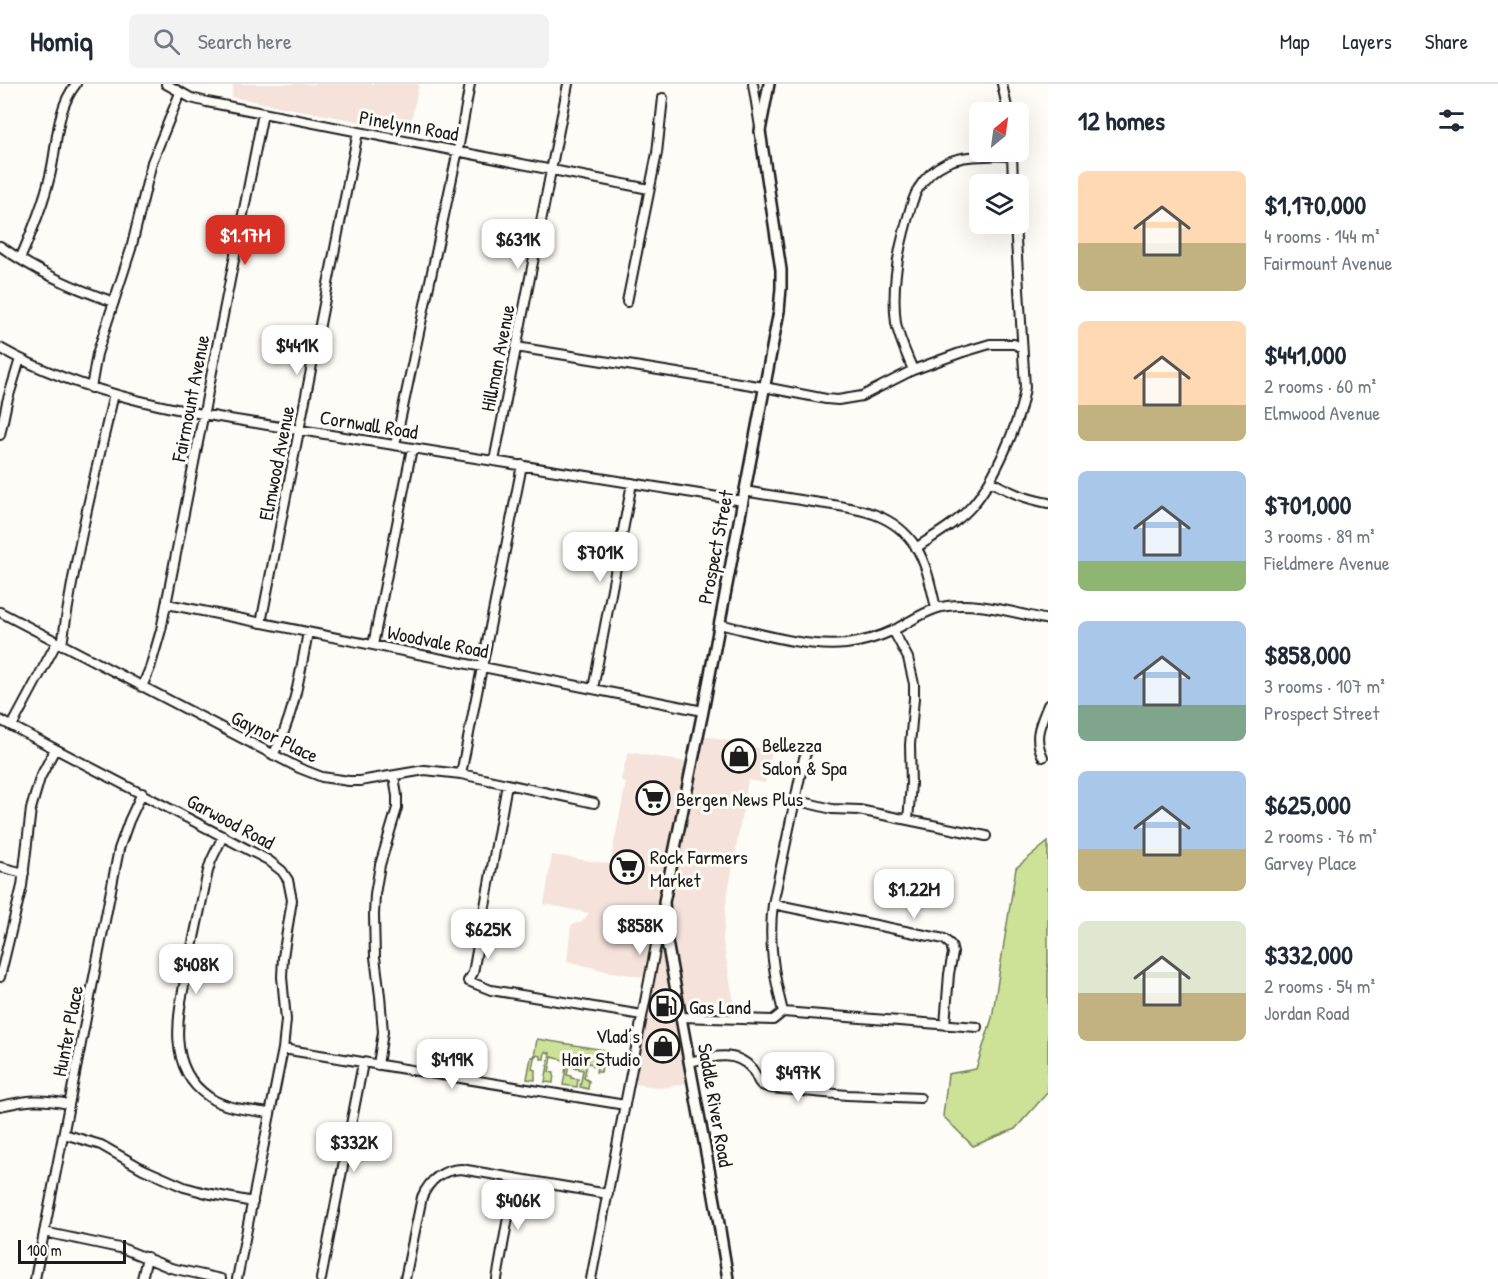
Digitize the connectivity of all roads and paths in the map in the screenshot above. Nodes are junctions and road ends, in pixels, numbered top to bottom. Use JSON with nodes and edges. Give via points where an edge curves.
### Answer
{"nodes":[{"id":1,"x":76,"y":84,"type":"edge"},
{"id":2,"x":166,"y":84,"type":"edge"},
{"id":3,"x":470,"y":84,"type":"edge"},
{"id":4,"x":568,"y":84,"type":"edge"},
{"id":5,"x":753,"y":84,"type":"edge"},
{"id":6,"x":769,"y":84,"type":"edge"},
{"id":7,"x":1002,"y":84,"type":"edge"},
{"id":8,"x":180,"y":93,"type":"junction"},
{"id":9,"x":663,"y":98,"type":"dead end"},
{"id":10,"x":1006,"y":102,"type":"edge"},
{"id":11,"x":263,"y":113,"type":"junction"},
{"id":12,"x":760,"y":131,"type":"junction"},
{"id":13,"x":358,"y":132,"type":"junction"},
{"id":14,"x":458,"y":150,"type":"junction"},
{"id":15,"x":969,"y":156,"type":"edge"},
{"id":16,"x":550,"y":170,"type":"junction"},
{"id":17,"x":649,"y":189,"type":"junction"},
{"id":18,"x":1016,"y":234,"type":"edge"},
{"id":19,"x":0,"y":246,"type":"edge"},
{"id":20,"x":20,"y":259,"type":"junction"},
{"id":21,"x":114,"y":302,"type":"junction"},
{"id":22,"x":627,"y":302,"type":"dead end"},
{"id":23,"x":516,"y":347,"type":"junction"},
{"id":24,"x":0,"y":348,"type":"edge"},
{"id":25,"x":1022,"y":348,"type":"junction"},
{"id":26,"x":21,"y":359,"type":"junction"},
{"id":27,"x":913,"y":370,"type":"junction"},
{"id":28,"x":764,"y":387,"type":"junction"},
{"id":29,"x":91,"y":388,"type":"junction"},
{"id":30,"x":114,"y":394,"type":"junction"},
{"id":31,"x":203,"y":414,"type":"junction"},
{"id":32,"x":299,"y":429,"type":"junction"},
{"id":33,"x":0,"y":435,"type":"edge"},
{"id":34,"x":395,"y":445,"type":"junction"},
{"id":35,"x":412,"y":448,"type":"junction"},
{"id":36,"x":494,"y":461,"type":"junction"},
{"id":37,"x":522,"y":465,"type":"junction"},
{"id":38,"x":990,"y":481,"type":"junction"},
{"id":39,"x":632,"y":483,"type":"junction"},
{"id":40,"x":743,"y":496,"type":"junction"},
{"id":41,"x":1048,"y":503,"type":"edge"},
{"id":42,"x":916,"y":548,"type":"junction"},
{"id":43,"x":166,"y":604,"type":"junction"},
{"id":44,"x":936,"y":608,"type":"junction"},
{"id":45,"x":0,"y":612,"type":"edge"},
{"id":46,"x":1048,"y":620,"type":"edge"},
{"id":47,"x":261,"y":622,"type":"junction"},
{"id":48,"x":719,"y":624,"type":"junction"},
{"id":49,"x":893,"y":630,"type":"junction"},
{"id":50,"x":308,"y":632,"type":"junction"},
{"id":51,"x":60,"y":643,"type":"junction"},
{"id":52,"x":373,"y":645,"type":"junction"},
{"id":53,"x":483,"y":667,"type":"junction"},
{"id":54,"x":142,"y":687,"type":"junction"},
{"id":55,"x":592,"y":689,"type":"junction"},
{"id":56,"x":1048,"y":705,"type":"edge"},
{"id":57,"x":703,"y":711,"type":"junction"},
{"id":58,"x":0,"y":720,"type":"edge"},
{"id":59,"x":12,"y":726,"type":"junction"},
{"id":60,"x":55,"y":748,"type":"junction"},
{"id":61,"x":808,"y":749,"type":"dead end"},
{"id":62,"x":273,"y":755,"type":"junction"},
{"id":63,"x":1043,"y":757,"type":"dead end"},
{"id":64,"x":462,"y":774,"type":"junction"},
{"id":65,"x":394,"y":776,"type":"junction"},
{"id":66,"x":507,"y":784,"type":"junction"},
{"id":67,"x":142,"y":793,"type":"junction"},
{"id":68,"x":795,"y":800,"type":"junction"},
{"id":69,"x":594,"y":803,"type":"dead end"},
{"id":70,"x":908,"y":820,"type":"junction"},
{"id":71,"x":223,"y":836,"type":"junction"},
{"id":72,"x":986,"y":836,"type":"dead end"},
{"id":73,"x":0,"y":867,"type":"edge"},
{"id":74,"x":24,"y":873,"type":"junction"},
{"id":75,"x":664,"y":902,"type":"junction"},
{"id":76,"x":773,"y":903,"type":"junction"},
{"id":77,"x":3,"y":951,"type":"edge"},
{"id":78,"x":0,"y":976,"type":"edge"},
{"id":79,"x":783,"y":1012,"type":"junction"},
{"id":80,"x":642,"y":1015,"type":"junction"},
{"id":81,"x":681,"y":1017,"type":"junction"},
{"id":82,"x":945,"y":1024,"type":"junction"},
{"id":83,"x":977,"y":1027,"type":"dead end"},
{"id":84,"x":283,"y":1050,"type":"junction"},
{"id":85,"x":363,"y":1062,"type":"junction"},
{"id":86,"x":689,"y":1062,"type":"junction"},
{"id":87,"x":378,"y":1065,"type":"junction"},
{"id":88,"x":920,"y":1098,"type":"dead end"},
{"id":89,"x":69,"y":1104,"type":"junction"},
{"id":90,"x":625,"y":1105,"type":"junction"},
{"id":91,"x":0,"y":1106,"type":"edge"},
{"id":92,"x":270,"y":1113,"type":"junction"},
{"id":93,"x":64,"y":1134,"type":"junction"},
{"id":94,"x":515,"y":1178,"type":"junction"},
{"id":95,"x":608,"y":1194,"type":"junction"},
{"id":96,"x":253,"y":1202,"type":"junction"},
{"id":97,"x":44,"y":1232,"type":"junction"},
{"id":98,"x":147,"y":1257,"type":"junction"},
{"id":99,"x":35,"y":1279,"type":"edge"},
{"id":100,"x":142,"y":1279,"type":"edge"},
{"id":101,"x":220,"y":1279,"type":"edge"},
{"id":102,"x":237,"y":1279,"type":"edge"},
{"id":103,"x":321,"y":1279,"type":"edge"},
{"id":104,"x":405,"y":1279,"type":"edge"},
{"id":105,"x":497,"y":1279,"type":"edge"},
{"id":106,"x":591,"y":1279,"type":"edge"},
{"id":107,"x":728,"y":1279,"type":"edge"}],
"edges":[{"from":1,"to":20,"type":"street","via":[[60,114],[43,202]]},
{"from":2,"to":8,"type":"street","name":"Pinelynn Road"},
{"from":3,"to":14,"type":"street"},
{"from":4,"to":16,"type":"street","name":"Hillman Avenue"},
{"from":5,"to":12,"type":"street"},
{"from":6,"to":12,"type":"main road","name":"Prospect Street"},
{"from":7,"to":10,"type":"street"},
{"from":8,"to":11,"type":"street","name":"Pinelynn Road"},
{"from":8,"to":21,"type":"street","via":[[152,162]]},
{"from":9,"to":17,"type":"street"},
{"from":11,"to":13,"type":"street","name":"Pinelynn Road"},
{"from":11,"to":31,"type":"street","name":"Fairmount Avenue"},
{"from":12,"to":28,"type":"main road","name":"Prospect Street","via":[[781,270],[779,311]]},
{"from":13,"to":14,"type":"street","name":"Pinelynn Road"},
{"from":13,"to":32,"type":"street","name":"Elmwood Avenue"},
{"from":14,"to":16,"type":"street","name":"Pinelynn Road"},
{"from":14,"to":34,"type":"street"},
{"from":15,"to":27,"type":"street","via":[[951,160],[931,173],[919,188],[897,256],[896,324]]},
{"from":16,"to":17,"type":"street","name":"Pinelynn Road"},
{"from":16,"to":23,"type":"street","name":"Hillman Avenue"},
{"from":17,"to":22,"type":"street"},
{"from":18,"to":25,"type":"street"},
{"from":19,"to":20,"type":"street"},
{"from":20,"to":21,"type":"street","via":[[60,282]]},
{"from":21,"to":29,"type":"street"},
{"from":23,"to":28,"type":"street"},
{"from":23,"to":36,"type":"street","name":"Hillman Avenue"},
{"from":24,"to":26,"type":"street","name":"Cornwall Road"},
{"from":25,"to":27,"type":"street","via":[[990,344]]},
{"from":25,"to":38,"type":"street","via":[[1021,409]]},
{"from":26,"to":29,"type":"street","name":"Cornwall Road"},
{"from":26,"to":33,"type":"street"},
{"from":27,"to":28,"type":"street","via":[[850,399],[826,399]]},
{"from":28,"to":40,"type":"main road","name":"Prospect Street"},
{"from":29,"to":30,"type":"street","name":"Cornwall Road"},
{"from":30,"to":31,"type":"street","name":"Cornwall Road"},
{"from":30,"to":51,"type":"street"},
{"from":31,"to":32,"type":"street","name":"Cornwall Road"},
{"from":31,"to":43,"type":"street","name":"Fairmount Avenue"},
{"from":32,"to":34,"type":"street","name":"Cornwall Road"},
{"from":32,"to":47,"type":"street","name":"Elmwood Avenue"},
{"from":34,"to":35,"type":"street","name":"Cornwall Road"},
{"from":35,"to":36,"type":"street","name":"Cornwall Road"},
{"from":35,"to":52,"type":"street"},
{"from":36,"to":37,"type":"street","name":"Cornwall Road"},
{"from":37,"to":39,"type":"street","name":"Cornwall Road"},
{"from":37,"to":53,"type":"street"},
{"from":38,"to":41,"type":"street","via":[[1024,498]]},
{"from":38,"to":42,"type":"street","via":[[961,517]]},
{"from":39,"to":40,"type":"street","name":"Cornwall Road"},
{"from":39,"to":55,"type":"street"},
{"from":40,"to":42,"type":"street","name":"Cornwall Road","via":[[861,509],[896,526]]},
{"from":40,"to":48,"type":"main road","name":"Prospect Street"},
{"from":42,"to":44,"type":"street","name":"Cornwall Road"},
{"from":43,"to":47,"type":"street","name":"Woodvale Road"},
{"from":43,"to":54,"type":"street","name":"Fairmount Avenue","via":[[162,630]]},
{"from":44,"to":46,"type":"street","via":[[970,605]]},
{"from":44,"to":49,"type":"street"},
{"from":45,"to":51,"type":"street","name":"Gaynor Place"},
{"from":47,"to":50,"type":"street","name":"Woodvale Road"},
{"from":48,"to":49,"type":"street","via":[[819,644],[848,644]]},
{"from":48,"to":57,"type":"main road","name":"Prospect Street"},
{"from":49,"to":70,"type":"street","via":[[908,658],[914,684]]},
{"from":50,"to":52,"type":"street","name":"Woodvale Road"},
{"from":50,"to":62,"type":"street","via":[[292,713]]},
{"from":51,"to":54,"type":"street","name":"Gaynor Place"},
{"from":51,"to":59,"type":"street"},
{"from":52,"to":53,"type":"street","name":"Woodvale Road"},
{"from":53,"to":55,"type":"street","name":"Woodvale Road"},
{"from":53,"to":64,"type":"street"},
{"from":54,"to":62,"type":"street","name":"Gaynor Place"},
{"from":55,"to":57,"type":"street","name":"Woodvale Road"},
{"from":56,"to":63,"type":"street","via":[[1037,735]]},
{"from":57,"to":75,"type":"main road","name":"Prospect Street"},
{"from":58,"to":59,"type":"street","name":"Garwood Road"},
{"from":59,"to":60,"type":"street","name":"Garwood Road"},
{"from":60,"to":67,"type":"street","name":"Garwood Road"},
{"from":60,"to":74,"type":"street","via":[[31,809]]},
{"from":61,"to":68,"type":"street"},
{"from":62,"to":65,"type":"street","name":"Gaynor Place","via":[[307,772],[335,780]]},
{"from":64,"to":65,"type":"street","name":"Gaynor Place","via":[[425,770]]},
{"from":64,"to":66,"type":"street","name":"Gaynor Place"},
{"from":65,"to":87,"type":"street","via":[[396,808],[380,865],[375,905],[375,957],[383,1032]]},
{"from":66,"to":69,"type":"street","name":"Gaynor Place"},
{"from":66,"to":80,"type":"street","via":[[473,973],[468,981],[491,990]]},
{"from":67,"to":71,"type":"street","name":"Garwood Road"},
{"from":67,"to":89,"type":"street","name":"Hunter Place","via":[[119,849]]},
{"from":68,"to":70,"type":"street"},
{"from":68,"to":76,"type":"street"},
{"from":70,"to":72,"type":"street"},
{"from":71,"to":84,"type":"street","name":"Garwood Road","via":[[274,863],[288,880],[291,908],[283,957]]},
{"from":71,"to":92,"type":"street","via":[[208,871],[180,1010],[180,1054],[194,1084],[210,1099]]},
{"from":73,"to":74,"type":"street"},
{"from":74,"to":77,"type":"street"},
{"from":75,"to":80,"type":"street","name":"Prospect Street"},
{"from":75,"to":81,"type":"main road","name":"Saddle River Road"},
{"from":76,"to":79,"type":"street","via":[[770,939]]},
{"from":76,"to":82,"type":"street","via":[[948,941],[952,953]]},
{"from":77,"to":78,"type":"street"},
{"from":79,"to":81,"type":"street","via":[[772,1020]]},
{"from":79,"to":82,"type":"street"},
{"from":80,"to":90,"type":"street","name":"Prospect Street"},
{"from":81,"to":86,"type":"main road","name":"Saddle River Road"},
{"from":82,"to":83,"type":"street"},
{"from":84,"to":85,"type":"street"},
{"from":84,"to":92,"type":"street","name":"Garwood Road"},
{"from":85,"to":87,"type":"street"},
{"from":85,"to":103,"type":"street"},
{"from":86,"to":88,"type":"street","via":[[719,1055],[739,1059],[754,1071],[759,1083],[771,1088]]},
{"from":86,"to":107,"type":"main road","name":"Saddle River Road"},
{"from":87,"to":90,"type":"street"},
{"from":89,"to":91,"type":"street","via":[[30,1100]]},
{"from":89,"to":93,"type":"street","name":"Hunter Place"},
{"from":90,"to":95,"type":"street","name":"Prospect Street"},
{"from":92,"to":96,"type":"street","name":"Garwood Road"},
{"from":93,"to":96,"type":"street","via":[[101,1145],[184,1187]]},
{"from":93,"to":97,"type":"street","name":"Hunter Place"},
{"from":94,"to":95,"type":"street"},
{"from":94,"to":104,"type":"street","via":[[461,1169],[432,1181],[422,1197]]},
{"from":94,"to":105,"type":"street"},
{"from":95,"to":106,"type":"street","name":"Prospect Street"},
{"from":96,"to":102,"type":"street","name":"Garwood Road"},
{"from":97,"to":98,"type":"street","via":[[98,1242]]},
{"from":97,"to":99,"type":"street","name":"Hunter Place"},
{"from":98,"to":100,"type":"street"},
{"from":98,"to":101,"type":"street","via":[[171,1268]]}]}
